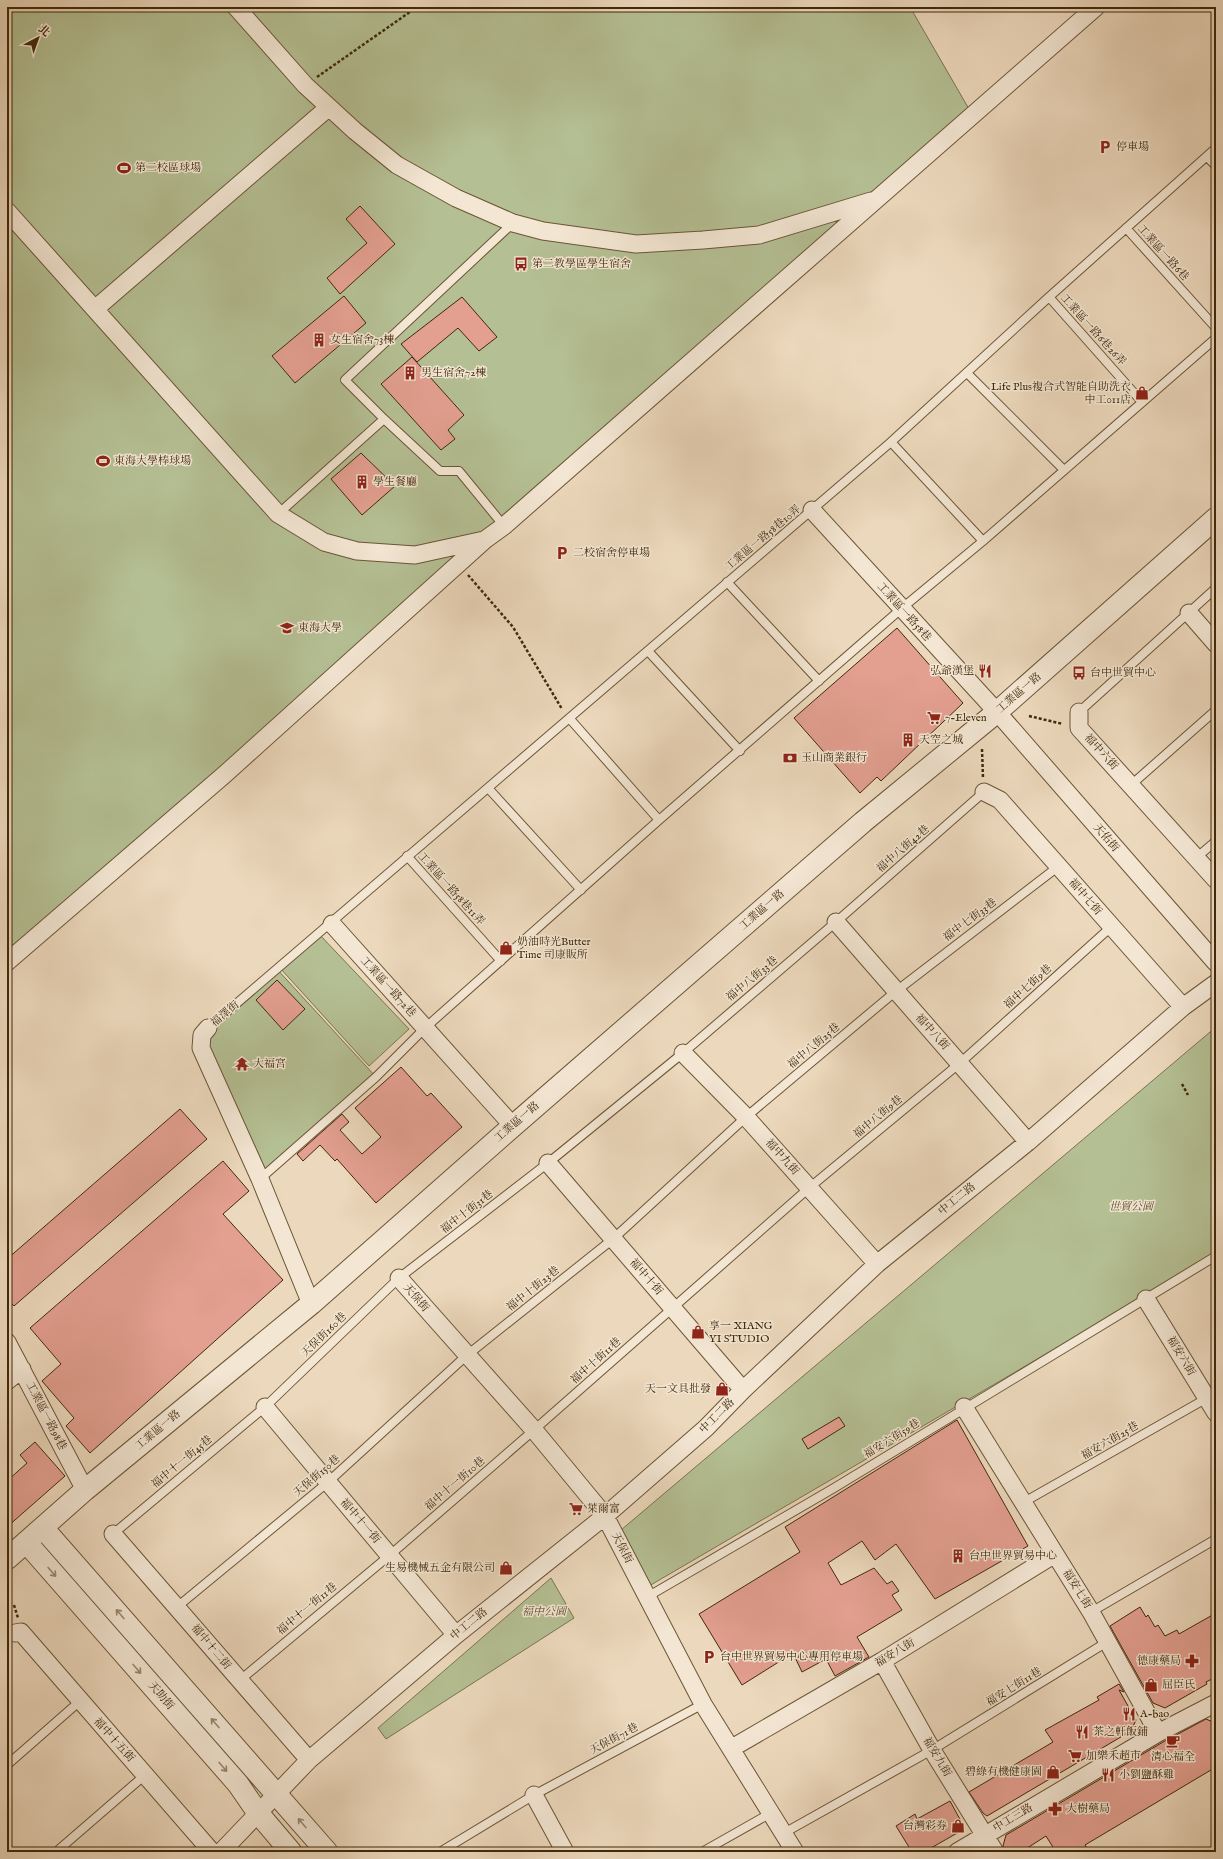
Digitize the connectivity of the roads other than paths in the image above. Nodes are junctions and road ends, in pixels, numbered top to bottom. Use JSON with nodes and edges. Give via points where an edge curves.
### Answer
{"nodes":[{"id":1,"x":236,"y":7,"type":"edge"},
{"id":2,"x":1096,"y":7,"type":"edge"},
{"id":3,"x":329,"y":107,"type":"junction"},
{"id":4,"x":1216,"y":148,"type":"edge"},
{"id":5,"x":1207,"y":156,"type":"junction"},
{"id":6,"x":1216,"y":166,"type":"edge"},
{"id":7,"x":878,"y":198,"type":"junction"},
{"id":8,"x":7,"y":211,"type":"edge"},
{"id":9,"x":513,"y":224,"type":"junction"},
{"id":10,"x":1126,"y":228,"type":"junction"},
{"id":11,"x":1049,"y":297,"type":"junction"},
{"id":12,"x":95,"y":309,"type":"junction"},
{"id":13,"x":1216,"y":328,"type":"edge"},
{"id":14,"x":1216,"y":338,"type":"edge"},
{"id":15,"x":967,"y":373,"type":"junction"},
{"id":16,"x":1142,"y":402,"type":"junction"},
{"id":17,"x":384,"y":418,"type":"junction"},
{"id":18,"x":891,"y":442,"type":"junction"},
{"id":19,"x":1064,"y":470,"type":"junction"},
{"id":20,"x":812,"y":510,"type":"junction"},
{"id":21,"x":278,"y":514,"type":"junction"},
{"id":22,"x":1216,"y":518,"type":"edge"},
{"id":23,"x":504,"y":526,"type":"junction"},
{"id":24,"x":486,"y":539,"type":"junction"},
{"id":25,"x":983,"y":541,"type":"junction"},
{"id":26,"x":727,"y":582,"type":"junction"},
{"id":27,"x":1216,"y":588,"type":"edge"},
{"id":28,"x":901,"y":609,"type":"junction"},
{"id":29,"x":1189,"y":613,"type":"junction"},
{"id":30,"x":1216,"y":644,"type":"edge"},
{"id":31,"x":648,"y":651,"type":"junction"},
{"id":32,"x":819,"y":682,"type":"junction"},
{"id":33,"x":1216,"y":710,"type":"edge"},
{"id":34,"x":997,"y":712,"type":"junction"},
{"id":35,"x":570,"y":719,"type":"junction"},
{"id":36,"x":1079,"y":720,"type":"joint"},
{"id":37,"x":740,"y":751,"type":"junction"},
{"id":38,"x":1131,"y":785,"type":"junction"},
{"id":39,"x":488,"y":788,"type":"junction"},
{"id":40,"x":984,"y":792,"type":"joint"},
{"id":41,"x":659,"y":820,"type":"junction"},
{"id":42,"x":1216,"y":840,"type":"edge"},
{"id":43,"x":407,"y":856,"type":"junction"},
{"id":44,"x":1196,"y":858,"type":"junction"},
{"id":45,"x":1059,"y":866,"type":"junction"},
{"id":46,"x":1216,"y":880,"type":"edge"},
{"id":47,"x":581,"y":890,"type":"junction"},
{"id":48,"x":836,"y":922,"type":"junction"},
{"id":49,"x":332,"y":924,"type":"junction"},
{"id":50,"x":1111,"y":927,"type":"junction"},
{"id":51,"x":501,"y":961,"type":"junction"},
{"id":52,"x":7,"y":962,"type":"edge"},
{"id":53,"x":1216,"y":963,"type":"edge"},
{"id":54,"x":1216,"y":983,"type":"edge"},
{"id":55,"x":895,"y":992,"type":"junction"},
{"id":56,"x":1183,"y":1007,"type":"junction"},
{"id":57,"x":208,"y":1028,"type":"joint"},
{"id":58,"x":425,"y":1028,"type":"junction"},
{"id":59,"x":682,"y":1053,"type":"junction"},
{"id":60,"x":960,"y":1063,"type":"junction"},
{"id":61,"x":746,"y":1117,"type":"junction"},
{"id":62,"x":513,"y":1126,"type":"junction"},
{"id":63,"x":1028,"y":1142,"type":"junction"},
{"id":64,"x":548,"y":1163,"type":"junction"},
{"id":65,"x":260,"y":1179,"type":"junction"},
{"id":66,"x":809,"y":1188,"type":"junction"},
{"id":67,"x":613,"y":1239,"type":"junction"},
{"id":68,"x":1216,"y":1256,"type":"edge"},
{"id":69,"x":877,"y":1264,"type":"junction"},
{"id":70,"x":399,"y":1278,"type":"junction"},
{"id":71,"x":1146,"y":1299,"type":"junction"},
{"id":72,"x":311,"y":1304,"type":"junction"},
{"id":73,"x":672,"y":1307,"type":"junction"},
{"id":74,"x":7,"y":1342,"type":"edge"},
{"id":75,"x":466,"y":1356,"type":"junction"},
{"id":76,"x":22,"y":1369,"type":"junction"},
{"id":77,"x":7,"y":1381,"type":"edge"},
{"id":78,"x":743,"y":1390,"type":"junction"},
{"id":79,"x":1211,"y":1395,"type":"edge"},
{"id":80,"x":265,"y":1407,"type":"junction"},
{"id":81,"x":964,"y":1407,"type":"junction"},
{"id":82,"x":1216,"y":1413,"type":"edge"},
{"id":83,"x":534,"y":1430,"type":"junction"},
{"id":84,"x":328,"y":1483,"type":"junction"},
{"id":85,"x":85,"y":1490,"type":"junction"},
{"id":86,"x":1024,"y":1502,"type":"junction"},
{"id":87,"x":605,"y":1516,"type":"junction"},
{"id":88,"x":43,"y":1528,"type":"junction"},
{"id":89,"x":113,"y":1534,"type":"joint"},
{"id":90,"x":1216,"y":1539,"type":"edge"},
{"id":91,"x":26,"y":1542,"type":"junction"},
{"id":92,"x":1055,"y":1554,"type":"junction"},
{"id":93,"x":390,"y":1555,"type":"junction"},
{"id":94,"x":7,"y":1559,"type":"edge"},
{"id":95,"x":647,"y":1597,"type":"junction"},
{"id":96,"x":178,"y":1607,"type":"junction"},
{"id":97,"x":1091,"y":1612,"type":"junction"},
{"id":98,"x":456,"y":1635,"type":"junction"},
{"id":99,"x":11,"y":1636,"type":"edge"},
{"id":100,"x":1108,"y":1642,"type":"junction"},
{"id":101,"x":882,"y":1661,"type":"junction"},
{"id":102,"x":239,"y":1681,"type":"junction"},
{"id":103,"x":80,"y":1701,"type":"junction"},
{"id":104,"x":703,"y":1704,"type":"junction"},
{"id":105,"x":1216,"y":1706,"type":"edge"},
{"id":106,"x":1158,"y":1733,"type":"junction"},
{"id":107,"x":732,"y":1748,"type":"junction"},
{"id":108,"x":932,"y":1750,"type":"junction"},
{"id":109,"x":309,"y":1760,"type":"junction"},
{"id":110,"x":7,"y":1765,"type":"edge"},
{"id":111,"x":145,"y":1775,"type":"junction"},
{"id":112,"x":278,"y":1794,"type":"junction"},
{"id":113,"x":534,"y":1795,"type":"junction"},
{"id":114,"x":772,"y":1813,"type":"junction"},
{"id":115,"x":258,"y":1814,"type":"junction"},
{"id":116,"x":784,"y":1833,"type":"junction"},
{"id":117,"x":986,"y":1835,"type":"junction"},
{"id":118,"x":1216,"y":1850,"type":"edge"},
{"id":119,"x":56,"y":1852,"type":"edge"},
{"id":120,"x":212,"y":1852,"type":"edge"},
{"id":121,"x":221,"y":1852,"type":"edge"},
{"id":122,"x":291,"y":1852,"type":"edge"},
{"id":123,"x":327,"y":1852,"type":"edge"},
{"id":124,"x":440,"y":1852,"type":"edge"},
{"id":125,"x":565,"y":1852,"type":"edge"},
{"id":126,"x":702,"y":1852,"type":"edge"},
{"id":127,"x":795,"y":1852,"type":"edge"},
{"id":128,"x":957,"y":1852,"type":"edge"},
{"id":129,"x":995,"y":1852,"type":"edge"},
{"id":130,"x":1213,"y":1852,"type":"edge"}],
"edges":[{"from":1,"to":3,"type":"street"},
{"from":2,"to":7,"type":"street"},
{"from":3,"to":9,"type":"street","via":[[397,165],[456,198]]},
{"from":3,"to":12,"type":"street"},
{"from":4,"to":5,"type":"lane","name":"工業區一路6巷"},
{"from":5,"to":6,"type":"lane"},
{"from":5,"to":10,"type":"lane","name":"工業區一路6巷"},
{"from":7,"to":9,"type":"street","via":[[759,235],[703,240],[636,244],[543,231]]},
{"from":7,"to":23,"type":"street"},
{"from":8,"to":12,"type":"street"},
{"from":9,"to":17,"type":"lane","via":[[345,380]]},
{"from":10,"to":11,"type":"lane","name":"工業區一路6巷26弄"},
{"from":10,"to":13,"type":"lane","name":"工業區一路6巷"},
{"from":11,"to":15,"type":"lane","name":"工業區一路58巷10弄"},
{"from":11,"to":16,"type":"lane","name":"工業區一路6巷26弄"},
{"from":12,"to":21,"type":"street"},
{"from":14,"to":16,"type":"lane"},
{"from":15,"to":18,"type":"lane","name":"工業區一路58巷10弄"},
{"from":15,"to":19,"type":"lane"},
{"from":16,"to":19,"type":"lane"},
{"from":17,"to":21,"type":"lane"},
{"from":17,"to":23,"type":"lane","via":[[440,471],[459,471]]},
{"from":18,"to":20,"type":"lane","name":"工業區一路58巷10弄"},
{"from":18,"to":25,"type":"lane"},
{"from":19,"to":25,"type":"lane"},
{"from":20,"to":26,"type":"lane","name":"工業區一路58巷10弄"},
{"from":20,"to":28,"type":"street","name":"工業區一路58巷"},
{"from":21,"to":24,"type":"street","via":[[324,542],[357,551],[415,555]]},
{"from":22,"to":34,"type":"street","name":"工業區一路"},
{"from":23,"to":24,"type":"street"},
{"from":24,"to":52,"type":"street","via":[[224,775]]},
{"from":25,"to":28,"type":"lane"},
{"from":26,"to":31,"type":"lane","name":"工業區一路58巷10弄"},
{"from":26,"to":32,"type":"lane"},
{"from":27,"to":29,"type":"lane"},
{"from":28,"to":32,"type":"lane"},
{"from":28,"to":34,"type":"street","name":"工業區一路58巷"},
{"from":29,"to":30,"type":"street"},
{"from":29,"to":36,"type":"lane"},
{"from":31,"to":35,"type":"lane","name":"工業區一路58巷11弄"},
{"from":31,"to":37,"type":"lane"},
{"from":32,"to":37,"type":"lane"},
{"from":33,"to":38,"type":"lane"},
{"from":34,"to":53,"type":"street","name":"天佑街"},
{"from":34,"to":62,"type":"street","name":"工業區一路","via":[[863,822]]},
{"from":35,"to":39,"type":"lane","name":"工業區一路58巷11弄"},
{"from":35,"to":41,"type":"lane"},
{"from":36,"to":38,"type":"street","name":"福中六街"},
{"from":37,"to":41,"type":"lane"},
{"from":38,"to":44,"type":"street","name":"福中六街"},
{"from":39,"to":43,"type":"lane","name":"工業區一路58巷11弄"},
{"from":39,"to":47,"type":"lane"},
{"from":40,"to":45,"type":"street","name":"福中七街","via":[[1000,800]]},
{"from":40,"to":48,"type":"lane","name":"福中八街42巷"},
{"from":41,"to":47,"type":"lane"},
{"from":42,"to":44,"type":"lane"},
{"from":43,"to":49,"type":"lane"},
{"from":43,"to":51,"type":"lane","name":"工業區一路58巷11弄"},
{"from":44,"to":46,"type":"street","name":"福中六街"},
{"from":45,"to":50,"type":"street","name":"福中七街"},
{"from":45,"to":55,"type":"lane","name":"福中七街33巷"},
{"from":47,"to":51,"type":"lane"},
{"from":48,"to":55,"type":"street","name":"福中八街"},
{"from":48,"to":59,"type":"lane","name":"福中八街33巷"},
{"from":49,"to":57,"type":"lane","name":"福澤街"},
{"from":49,"to":58,"type":"street","name":"工業區一路72巷"},
{"from":50,"to":56,"type":"street","name":"福中七街"},
{"from":50,"to":60,"type":"lane","name":"福中七街9巷"},
{"from":51,"to":58,"type":"lane"},
{"from":54,"to":56,"type":"street","name":"中工二路"},
{"from":55,"to":60,"type":"street","name":"福中八街"},
{"from":55,"to":61,"type":"lane","name":"福中八街25巷"},
{"from":56,"to":63,"type":"street","name":"中工二路"},
{"from":57,"to":65,"type":"street","name":"福澤街","via":[[202,1035],[201,1048]]},
{"from":58,"to":62,"type":"street","name":"工業區一路72巷"},
{"from":58,"to":65,"type":"lane","via":[[376,1077]]},
{"from":59,"to":61,"type":"street","name":"福中九街"},
{"from":59,"to":64,"type":"lane","name":"福中八街33巷"},
{"from":60,"to":63,"type":"street","name":"福中八街"},
{"from":60,"to":66,"type":"lane","name":"福中八街9巷"},
{"from":61,"to":66,"type":"street","name":"福中九街"},
{"from":61,"to":67,"type":"lane","name":"福中八街25巷"},
{"from":62,"to":72,"type":"street","name":"工業區一路"},
{"from":63,"to":69,"type":"street","name":"中工二路"},
{"from":64,"to":67,"type":"street","name":"福中十街"},
{"from":64,"to":70,"type":"lane","name":"福中十街31巷"},
{"from":65,"to":72,"type":"street"},
{"from":66,"to":69,"type":"street","name":"福中九街"},
{"from":66,"to":73,"type":"lane","name":"福中八街9巷"},
{"from":67,"to":73,"type":"street","name":"福中十街"},
{"from":67,"to":75,"type":"lane","name":"福中十街23巷"},
{"from":68,"to":71,"type":"lane","name":"福安六街59巷"},
{"from":69,"to":78,"type":"street","name":"中工二路"},
{"from":70,"to":75,"type":"street","name":"天保街"},
{"from":70,"to":80,"type":"lane","name":"天保街160巷"},
{"from":71,"to":79,"type":"street","name":"福安六街"},
{"from":71,"to":81,"type":"lane","name":"福安六街59巷"},
{"from":72,"to":85,"type":"street","name":"工業區一路"},
{"from":73,"to":78,"type":"street","name":"福中十街"},
{"from":73,"to":83,"type":"lane","name":"福中十街11巷"},
{"from":74,"to":76,"type":"street","name":"工業區一路98巷"},
{"from":75,"to":83,"type":"street","name":"天保街"},
{"from":75,"to":84,"type":"lane","name":"天保街150巷"},
{"from":76,"to":77,"type":"street"},
{"from":76,"to":85,"type":"street","name":"工業區一路98巷"},
{"from":78,"to":87,"type":"street","name":"中工二路","via":[[706,1428]]},
{"from":79,"to":82,"type":"street","name":"福安六街"},
{"from":79,"to":86,"type":"lane","name":"福安六街25巷"},
{"from":80,"to":84,"type":"street","name":"福中十一街"},
{"from":80,"to":89,"type":"lane","name":"福中十一街45巷"},
{"from":81,"to":86,"type":"street","name":"福安七街"},
{"from":81,"to":95,"type":"lane","name":"福安六街59巷","via":[[834,1488]]},
{"from":83,"to":87,"type":"street","name":"天保街"},
{"from":83,"to":93,"type":"lane","name":"福中十一街10巷"},
{"from":84,"to":93,"type":"street","name":"福中十一街"},
{"from":84,"to":96,"type":"lane","name":"天保街150巷"},
{"from":85,"to":88,"type":"street","name":"工業區一路"},
{"from":86,"to":92,"type":"street","name":"福安七街"},
{"from":87,"to":95,"type":"street","name":"天保街"},
{"from":87,"to":98,"type":"street","name":"中工二路"},
{"from":88,"to":91,"type":"street","name":"工業區一路"},
{"from":112,"to":88,"type":"street","name":"天助街","one_way":true},
{"from":89,"to":96,"type":"street","name":"福中十二街"},
{"from":90,"to":97,"type":"lane"},
{"from":91,"to":94,"type":"street","name":"工業區一路"},
{"from":91,"to":115,"type":"street","name":"天助街","one_way":true,"via":[[238,1784]]},
{"from":92,"to":97,"type":"street","name":"福安七街"},
{"from":92,"to":101,"type":"street","name":"福安八街"},
{"from":93,"to":98,"type":"street","name":"福中十一街"},
{"from":93,"to":102,"type":"lane","name":"福中十一街11巷"},
{"from":95,"to":104,"type":"street","name":"天保街"},
{"from":96,"to":102,"type":"street","name":"福中十二街"},
{"from":97,"to":100,"type":"street","name":"福安七街"},
{"from":98,"to":109,"type":"street","name":"中工二路"},
{"from":99,"to":103,"type":"street","name":"福中十五街","via":[[21,1632]]},
{"from":100,"to":106,"type":"street","name":"福安七街"},
{"from":100,"to":108,"type":"lane","name":"福安七街11巷"},
{"from":101,"to":107,"type":"street","name":"福安八街"},
{"from":101,"to":108,"type":"street","name":"福安九街"},
{"from":102,"to":109,"type":"street","name":"福中十二街"},
{"from":103,"to":110,"type":"lane"},
{"from":103,"to":111,"type":"street","name":"福中十五街"},
{"from":104,"to":107,"type":"street","name":"天保街"},
{"from":104,"to":113,"type":"lane","name":"天保街71巷"},
{"from":105,"to":106,"type":"street","name":"中工三路"},
{"from":106,"to":117,"type":"street","name":"中工三路"},
{"from":107,"to":114,"type":"street","name":"天保街"},
{"from":108,"to":116,"type":"lane","name":"福安七街11巷"},
{"from":108,"to":117,"type":"street","name":"福安九街"},
{"from":109,"to":112,"type":"street","name":"中工二路"},
{"from":111,"to":119,"type":"lane"},
{"from":111,"to":120,"type":"street","name":"福中十五街"},
{"from":112,"to":115,"type":"street","name":"中工二路"},
{"from":123,"to":112,"type":"street","name":"天助街","one_way":true},
{"from":113,"to":124,"type":"lane","name":"天保街71巷"},
{"from":113,"to":125,"type":"street"},
{"from":114,"to":116,"type":"street","name":"天保街"},
{"from":114,"to":126,"type":"lane"},
{"from":115,"to":121,"type":"street","name":"中工二路"},
{"from":115,"to":122,"type":"street","name":"天助街"},
{"from":116,"to":127,"type":"street","name":"天保街"},
{"from":117,"to":128,"type":"street","name":"中工三路"},
{"from":117,"to":129,"type":"street","name":"福安九街"},
{"from":118,"to":130,"type":"lane"}]}
